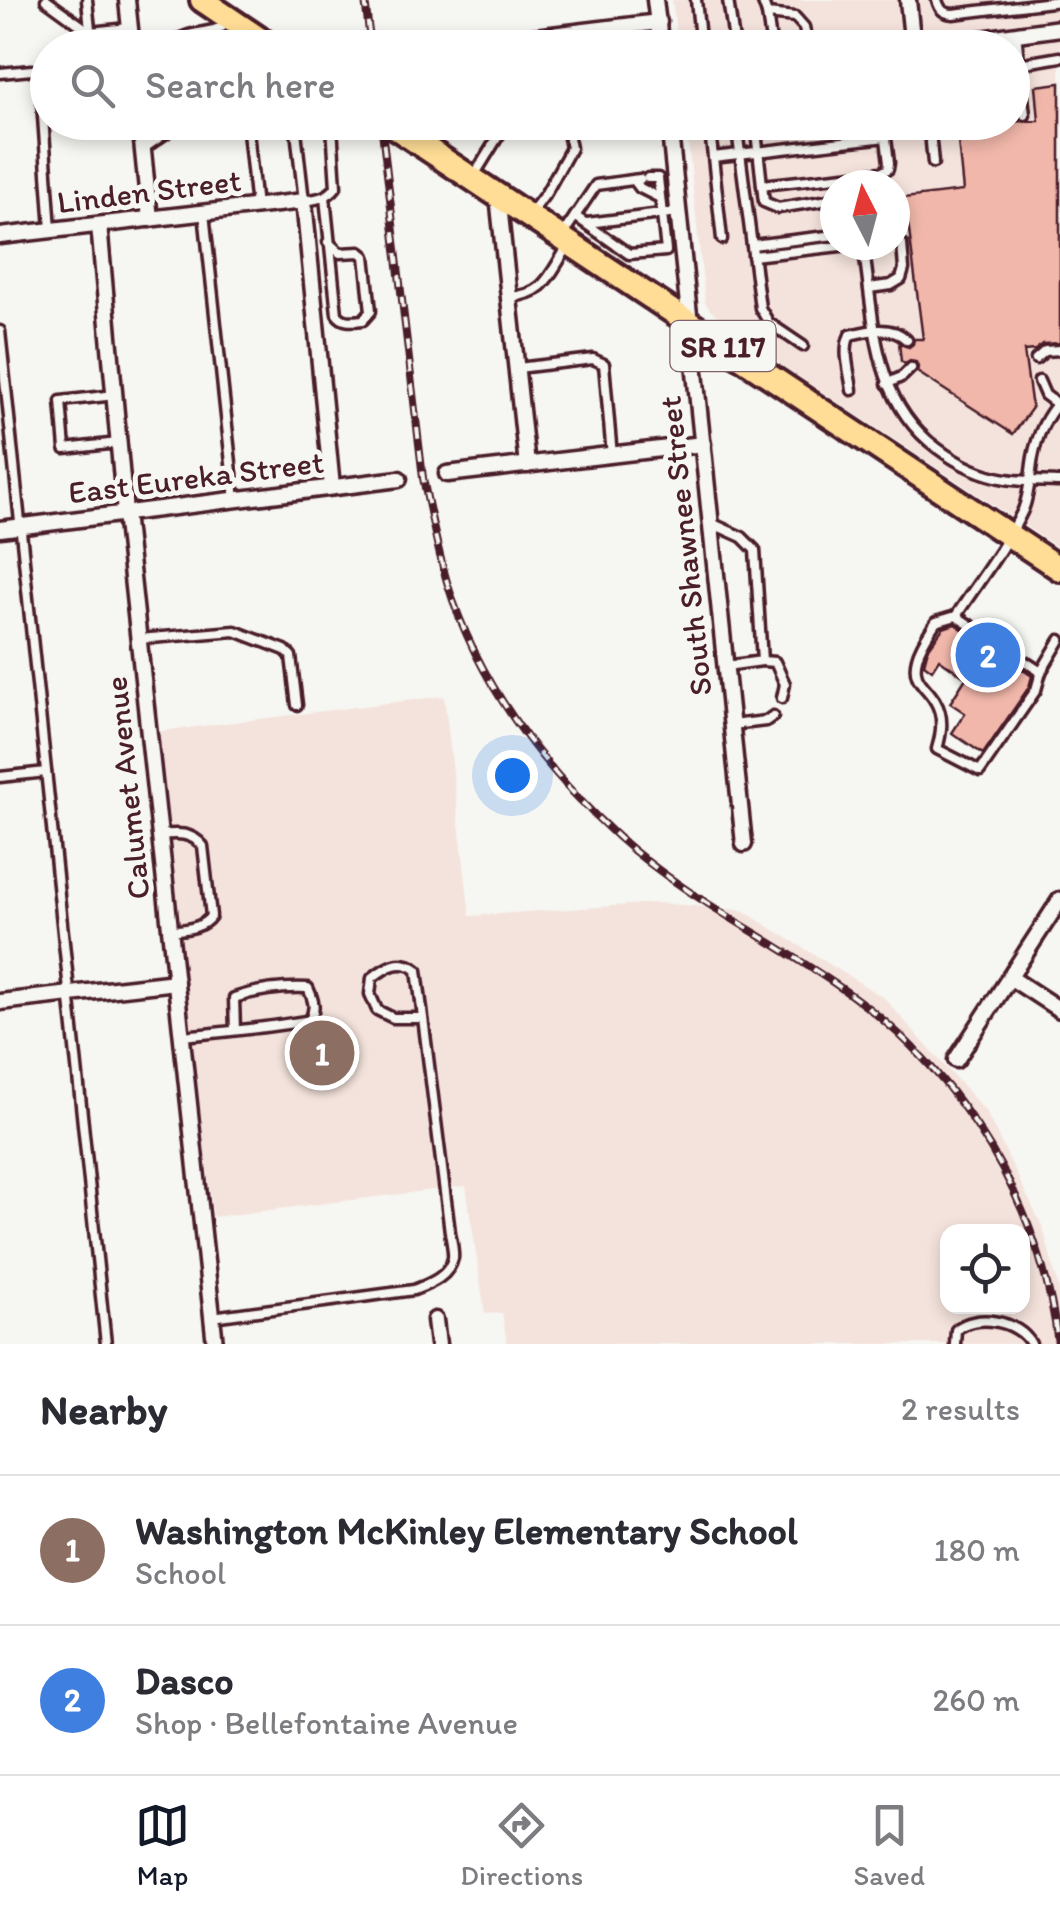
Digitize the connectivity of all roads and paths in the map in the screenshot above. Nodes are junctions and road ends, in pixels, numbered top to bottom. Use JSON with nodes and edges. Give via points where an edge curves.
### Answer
{"nodes":[{"id":1,"x":46,"y":0,"type":"edge"},
{"id":2,"x":87,"y":0,"type":"edge"},
{"id":3,"x":127,"y":0,"type":"edge"},
{"id":4,"x":202,"y":0,"type":"edge"},
{"id":5,"x":655,"y":0,"type":"edge"},
{"id":6,"x":696,"y":0,"type":"edge"},
{"id":7,"x":728,"y":0,"type":"edge"},
{"id":8,"x":762,"y":0,"type":"edge"},
{"id":9,"x":937,"y":0,"type":"edge"},
{"id":10,"x":913,"y":1,"type":"edge"},
{"id":11,"x":1060,"y":1,"type":"edge"},
{"id":12,"x":998,"y":4,"type":"edge"},
{"id":13,"x":767,"y":14,"type":"junction"},
{"id":14,"x":659,"y":22,"type":"junction"},
{"id":15,"x":234,"y":25,"type":"junction"},
{"id":16,"x":130,"y":28,"type":"joint"},
{"id":17,"x":87,"y":30,"type":"edge"},
{"id":18,"x":90,"y":30,"type":"edge"},
{"id":19,"x":110,"y":30,"type":"edge"},
{"id":20,"x":214,"y":30,"type":"edge"},
{"id":21,"x":243,"y":30,"type":"edge"},
{"id":22,"x":593,"y":30,"type":"edge"},
{"id":23,"x":660,"y":30,"type":"edge"},
{"id":24,"x":699,"y":30,"type":"edge"},
{"id":25,"x":732,"y":30,"type":"edge"},
{"id":26,"x":769,"y":30,"type":"edge"},
{"id":27,"x":805,"y":30,"type":"edge"},
{"id":28,"x":914,"y":30,"type":"edge"},
{"id":29,"x":1059,"y":32,"type":"edge"},
{"id":30,"x":1030,"y":33,"type":"edge"},
{"id":31,"x":1060,"y":57,"type":"edge"},
{"id":32,"x":1030,"y":62,"type":"edge"},
{"id":33,"x":30,"y":70,"type":"edge"},
{"id":34,"x":0,"y":73,"type":"edge"},
{"id":35,"x":47,"y":140,"type":"edge"},
{"id":36,"x":142,"y":140,"type":"edge"},
{"id":37,"x":156,"y":140,"type":"edge"},
{"id":38,"x":249,"y":140,"type":"edge"},
{"id":39,"x":297,"y":140,"type":"edge"},
{"id":40,"x":333,"y":140,"type":"edge"},
{"id":41,"x":414,"y":140,"type":"edge"},
{"id":42,"x":496,"y":140,"type":"edge"},
{"id":43,"x":569,"y":140,"type":"edge"},
{"id":44,"x":671,"y":140,"type":"edge"},
{"id":45,"x":711,"y":140,"type":"edge"},
{"id":46,"x":738,"y":140,"type":"edge"},
{"id":47,"x":757,"y":140,"type":"edge"},
{"id":48,"x":860,"y":140,"type":"edge"},
{"id":49,"x":886,"y":140,"type":"edge"},
{"id":50,"x":931,"y":140,"type":"edge"},
{"id":51,"x":143,"y":149,"type":"junction"},
{"id":52,"x":757,"y":152,"type":"junction"},
{"id":53,"x":740,"y":154,"type":"junction"},
{"id":54,"x":713,"y":157,"type":"junction"},
{"id":55,"x":933,"y":163,"type":"dead end"},
{"id":56,"x":886,"y":170,"type":"edge"},
{"id":57,"x":472,"y":179,"type":"junction"},
{"id":58,"x":641,"y":179,"type":"junction"},
{"id":59,"x":820,"y":182,"type":"edge"},
{"id":60,"x":762,"y":184,"type":"junction"},
{"id":61,"x":498,"y":196,"type":"junction"},
{"id":62,"x":325,"y":197,"type":"junction"},
{"id":63,"x":660,"y":198,"type":"junction"},
{"id":64,"x":304,"y":201,"type":"junction"},
{"id":65,"x":820,"y":201,"type":"edge"},
{"id":66,"x":256,"y":207,"type":"junction"},
{"id":67,"x":678,"y":212,"type":"junction"},
{"id":68,"x":204,"y":213,"type":"junction"},
{"id":69,"x":662,"y":214,"type":"junction"},
{"id":70,"x":575,"y":216,"type":"junction"},
{"id":71,"x":528,"y":217,"type":"junction"},
{"id":72,"x":150,"y":219,"type":"junction"},
{"id":73,"x":587,"y":223,"type":"junction"},
{"id":74,"x":99,"y":225,"type":"junction"},
{"id":75,"x":50,"y":230,"type":"junction"},
{"id":76,"x":0,"y":236,"type":"edge"},
{"id":77,"x":820,"y":237,"type":"edge"},
{"id":78,"x":722,"y":239,"type":"dead end"},
{"id":79,"x":565,"y":241,"type":"junction"},
{"id":80,"x":328,"y":242,"type":"junction"},
{"id":81,"x":752,"y":245,"type":"junction"},
{"id":82,"x":820,"y":248,"type":"edge"},
{"id":83,"x":753,"y":256,"type":"junction"},
{"id":84,"x":865,"y":260,"type":"edge"},
{"id":85,"x":903,"y":260,"type":"edge"},
{"id":86,"x":869,"y":288,"type":"junction"},
{"id":87,"x":510,"y":297,"type":"junction"},
{"id":88,"x":689,"y":323,"type":"junction"},
{"id":89,"x":0,"y":331,"type":"edge"},
{"id":90,"x":874,"y":331,"type":"junction"},
{"id":91,"x":907,"y":340,"type":"dead end"},
{"id":92,"x":802,"y":346,"type":"dead end"},
{"id":93,"x":1060,"y":350,"type":"edge"},
{"id":94,"x":1036,"y":359,"type":"dead end"},
{"id":95,"x":518,"y":368,"type":"junction"},
{"id":96,"x":911,"y":368,"type":"dead end"},
{"id":97,"x":1039,"y":382,"type":"dead end"},
{"id":98,"x":887,"y":384,"type":"junction"},
{"id":99,"x":852,"y":390,"type":"dead end"},
{"id":100,"x":115,"y":395,"type":"junction"},
{"id":101,"x":1058,"y":403,"type":"edge"},
{"id":102,"x":119,"y":442,"type":"junction"},
{"id":103,"x":703,"y":444,"type":"junction"},
{"id":104,"x":612,"y":456,"type":"junction"},
{"id":105,"x":528,"y":465,"type":"junction"},
{"id":106,"x":447,"y":474,"type":"dead end"},
{"id":107,"x":399,"y":479,"type":"dead end"},
{"id":108,"x":1030,"y":480,"type":"junction"},
{"id":109,"x":1060,"y":482,"type":"edge"},
{"id":110,"x":332,"y":488,"type":"junction"},
{"id":111,"x":235,"y":500,"type":"junction"},
{"id":112,"x":125,"y":514,"type":"junction"},
{"id":113,"x":711,"y":522,"type":"junction"},
{"id":114,"x":20,"y":527,"type":"junction"},
{"id":115,"x":0,"y":529,"type":"edge"},
{"id":116,"x":1009,"y":535,"type":"junction"},
{"id":117,"x":1060,"y":569,"type":"edge"},
{"id":118,"x":956,"y":616,"type":"junction"},
{"id":119,"x":139,"y":639,"type":"junction"},
{"id":120,"x":1060,"y":640,"type":"edge"},
{"id":121,"x":762,"y":661,"type":"junction"},
{"id":122,"x":726,"y":666,"type":"junction"},
{"id":123,"x":1041,"y":672,"type":"junction"},
{"id":124,"x":782,"y":698,"type":"dead end"},
{"id":125,"x":298,"y":706,"type":"dead end"},
{"id":126,"x":773,"y":716,"type":"dead end"},
{"id":127,"x":732,"y":726,"type":"junction"},
{"id":128,"x":46,"y":772,"type":"junction"},
{"id":129,"x":0,"y":777,"type":"edge"},
{"id":130,"x":160,"y":835,"type":"junction"},
{"id":131,"x":744,"y":844,"type":"dead end"},
{"id":132,"x":1060,"y":900,"type":"edge"},
{"id":133,"x":170,"y":931,"type":"junction"},
{"id":134,"x":1010,"y":978,"type":"junction"},
{"id":135,"x":176,"y":982,"type":"junction"},
{"id":136,"x":69,"y":994,"type":"junction"},
{"id":137,"x":0,"y":1002,"type":"edge"},
{"id":138,"x":1060,"y":1010,"type":"edge"},
{"id":139,"x":423,"y":1018,"type":"junction"},
{"id":140,"x":235,"y":1030,"type":"junction"},
{"id":141,"x":182,"y":1036,"type":"junction"},
{"id":142,"x":956,"y":1060,"type":"dead end"},
{"id":143,"x":212,"y":1317,"type":"junction"},
{"id":144,"x":435,"y":1320,"type":"dead end"},
{"id":145,"x":106,"y":1344,"type":"edge"},
{"id":146,"x":214,"y":1344,"type":"edge"},
{"id":147,"x":438,"y":1344,"type":"edge"},
{"id":148,"x":955,"y":1344,"type":"edge"},
{"id":149,"x":1031,"y":1344,"type":"edge"}],
"edges":[{"from":1,"to":17,"type":"lane"},
{"from":2,"to":18,"type":"lane"},
{"from":3,"to":16,"type":"street"},
{"from":4,"to":15,"type":"main road"},
{"from":5,"to":14,"type":"street"},
{"from":6,"to":24,"type":"lane"},
{"from":7,"to":25,"type":"lane"},
{"from":8,"to":13,"type":"lane"},
{"from":9,"to":12,"type":"lane","via":[[953,14]]},
{"from":10,"to":28,"type":"street"},
{"from":11,"to":12,"type":"lane"},
{"from":13,"to":26,"type":"lane"},
{"from":13,"to":27,"type":"lane","via":[[795,17]]},
{"from":14,"to":22,"type":"street"},
{"from":14,"to":23,"type":"street"},
{"from":15,"to":20,"type":"lane"},
{"from":15,"to":21,"type":"main road"},
{"from":16,"to":19,"type":"lane"},
{"from":29,"to":30,"type":"street"},
{"from":31,"to":32,"type":"lane"},
{"from":33,"to":34,"type":"lane"},
{"from":35,"to":75,"type":"lane"},
{"from":36,"to":51,"type":"street"},
{"from":37,"to":51,"type":"lane"},
{"from":38,"to":66,"type":"lane"},
{"from":39,"to":64,"type":"lane"},
{"from":40,"to":62,"type":"lane","via":[[336,187]]},
{"from":41,"to":57,"type":"main road","number":"SR 117"},
{"from":42,"to":57,"type":"lane"},
{"from":43,"to":71,"type":"lane","via":[[571,148]]},
{"from":44,"to":67,"type":"street","name":"South Shawnee Street"},
{"from":45,"to":54,"type":"lane"},
{"from":46,"to":53,"type":"lane"},
{"from":47,"to":52,"type":"lane"},
{"from":48,"to":52,"type":"lane"},
{"from":49,"to":56,"type":"lane"},
{"from":50,"to":55,"type":"lane"},
{"from":51,"to":72,"type":"street"},
{"from":52,"to":53,"type":"lane"},
{"from":52,"to":60,"type":"lane"},
{"from":53,"to":54,"type":"lane"},
{"from":53,"to":81,"type":"lane"},
{"from":54,"to":78,"type":"lane"},
{"from":57,"to":61,"type":"main road","number":"SR 117"},
{"from":58,"to":63,"type":"lane","via":[[640,188]]},
{"from":58,"to":63,"type":"lane","via":[[658,178]]},
{"from":58,"to":70,"type":"lane","via":[[596,185]]},
{"from":59,"to":60,"type":"lane"},
{"from":60,"to":65,"type":"lane","via":[[764,202],[778,208]]},
{"from":61,"to":71,"type":"main road","number":"SR 117"},
{"from":61,"to":87,"type":"street"},
{"from":62,"to":64,"type":"lane"},
{"from":62,"to":80,"type":"lane"},
{"from":63,"to":69,"type":"lane"},
{"from":64,"to":66,"type":"street","name":"Linden Street"},
{"from":64,"to":110,"type":"street"},
{"from":66,"to":68,"type":"street","name":"Linden Street"},
{"from":67,"to":69,"type":"lane"},
{"from":67,"to":88,"type":"street","name":"South Shawnee Street"},
{"from":68,"to":72,"type":"street","name":"Linden Street"},
{"from":68,"to":111,"type":"lane"},
{"from":69,"to":73,"type":"lane"},
{"from":69,"to":73,"type":"lane","via":[[666,251],[628,254]]},
{"from":70,"to":73,"type":"lane"},
{"from":70,"to":79,"type":"lane"},
{"from":71,"to":79,"type":"main road","number":"SR 117"},
{"from":72,"to":74,"type":"street","name":"Linden Street"},
{"from":74,"to":75,"type":"street","name":"Linden Street"},
{"from":74,"to":100,"type":"street","name":"Calumet Avenue"},
{"from":75,"to":76,"type":"street","name":"Linden Street"},
{"from":77,"to":81,"type":"lane"},
{"from":79,"to":87,"type":"lane","via":[[542,287]]},
{"from":79,"to":88,"type":"main road","number":"SR 117"},
{"from":80,"to":80,"type":"lane","via":[[336,314],[363,320],[371,311],[365,256],[340,253]]},
{"from":81,"to":83,"type":"lane"},
{"from":82,"to":83,"type":"lane"},
{"from":83,"to":92,"type":"lane","via":[[764,316]]},
{"from":84,"to":86,"type":"lane"},
{"from":85,"to":86,"type":"lane","via":[[901,279]]},
{"from":86,"to":90,"type":"lane"},
{"from":87,"to":95,"type":"street"},
{"from":88,"to":103,"type":"street","name":"South Shawnee Street"},
{"from":88,"to":116,"type":"main road","number":"SR 117"},
{"from":89,"to":114,"type":"lane"},
{"from":90,"to":91,"type":"lane"},
{"from":90,"to":98,"type":"lane"},
{"from":90,"to":99,"type":"lane","via":[[847,340]]},
{"from":93,"to":94,"type":"lane"},
{"from":95,"to":104,"type":"lane","via":[[593,359],[604,364]]},
{"from":95,"to":105,"type":"street"},
{"from":96,"to":98,"type":"lane"},
{"from":97,"to":101,"type":"lane"},
{"from":98,"to":108,"type":"lane","via":[[910,422],[939,450],[988,474]]},
{"from":100,"to":102,"type":"street","name":"Calumet Avenue"},
{"from":100,"to":102,"type":"lane","via":[[60,401],[65,449]]},
{"from":101,"to":108,"type":"lane","via":[[1036,444]]},
{"from":102,"to":112,"type":"street","name":"Calumet Avenue"},
{"from":103,"to":104,"type":"street"},
{"from":103,"to":113,"type":"street","name":"South Shawnee Street"},
{"from":104,"to":105,"type":"street"},
{"from":105,"to":106,"type":"street"},
{"from":107,"to":110,"type":"street","name":"East Eureka Street"},
{"from":108,"to":109,"type":"lane"},
{"from":108,"to":116,"type":"lane"},
{"from":110,"to":111,"type":"street","name":"East Eureka Street"},
{"from":111,"to":112,"type":"street","name":"East Eureka Street"},
{"from":112,"to":114,"type":"street","name":"East Eureka Street"},
{"from":112,"to":119,"type":"street","name":"Calumet Avenue"},
{"from":113,"to":121,"type":"lane","via":[[756,550]]},
{"from":113,"to":122,"type":"street","name":"South Shawnee Street"},
{"from":114,"to":115,"type":"street","name":"East Eureka Street"},
{"from":114,"to":128,"type":"lane"},
{"from":116,"to":117,"type":"main road","number":"SR 117"},
{"from":116,"to":118,"type":"lane"},
{"from":118,"to":123,"type":"lane"},
{"from":118,"to":123,"type":"lane","via":[[936,622],[915,662],[919,684],[940,714],[937,749],[980,771],[1036,690]]},
{"from":119,"to":125,"type":"lane","via":[[235,631],[285,650],[292,656]]},
{"from":119,"to":130,"type":"street","name":"Calumet Avenue"},
{"from":120,"to":123,"type":"lane"},
{"from":121,"to":122,"type":"lane"},
{"from":121,"to":124,"type":"lane","via":[[775,662],[785,684]]},
{"from":122,"to":127,"type":"street","name":"South Shawnee Street"},
{"from":126,"to":127,"type":"lane"},
{"from":127,"to":131,"type":"street","name":"South Shawnee Street"},
{"from":128,"to":129,"type":"lane"},
{"from":128,"to":136,"type":"lane"},
{"from":130,"to":133,"type":"street","name":"Calumet Avenue"},
{"from":130,"to":133,"type":"lane","via":[[180,833],[203,846],[211,916],[194,928]]},
{"from":132,"to":134,"type":"street"},
{"from":133,"to":135,"type":"street","name":"Calumet Avenue"},
{"from":134,"to":138,"type":"street"},
{"from":134,"to":142,"type":"street"},
{"from":135,"to":136,"type":"street"},
{"from":135,"to":141,"type":"street","name":"Calumet Avenue"},
{"from":136,"to":137,"type":"street"},
{"from":136,"to":145,"type":"lane"},
{"from":139,"to":139,"type":"lane","via":[[417,970],[396,964],[372,978],[377,1010]]},
{"from":139,"to":143,"type":"lane","via":[[453,1258],[444,1274],[414,1290]]},
{"from":140,"to":140,"type":"lane","via":[[310,1020],[308,988],[234,998]]},
{"from":140,"to":141,"type":"lane"},
{"from":141,"to":143,"type":"street","name":"Calumet Avenue"},
{"from":143,"to":146,"type":"street","name":"Calumet Avenue"},
{"from":144,"to":147,"type":"street"},
{"from":148,"to":149,"type":"lane","via":[[963,1324],[994,1321],[1018,1328]]}]}
